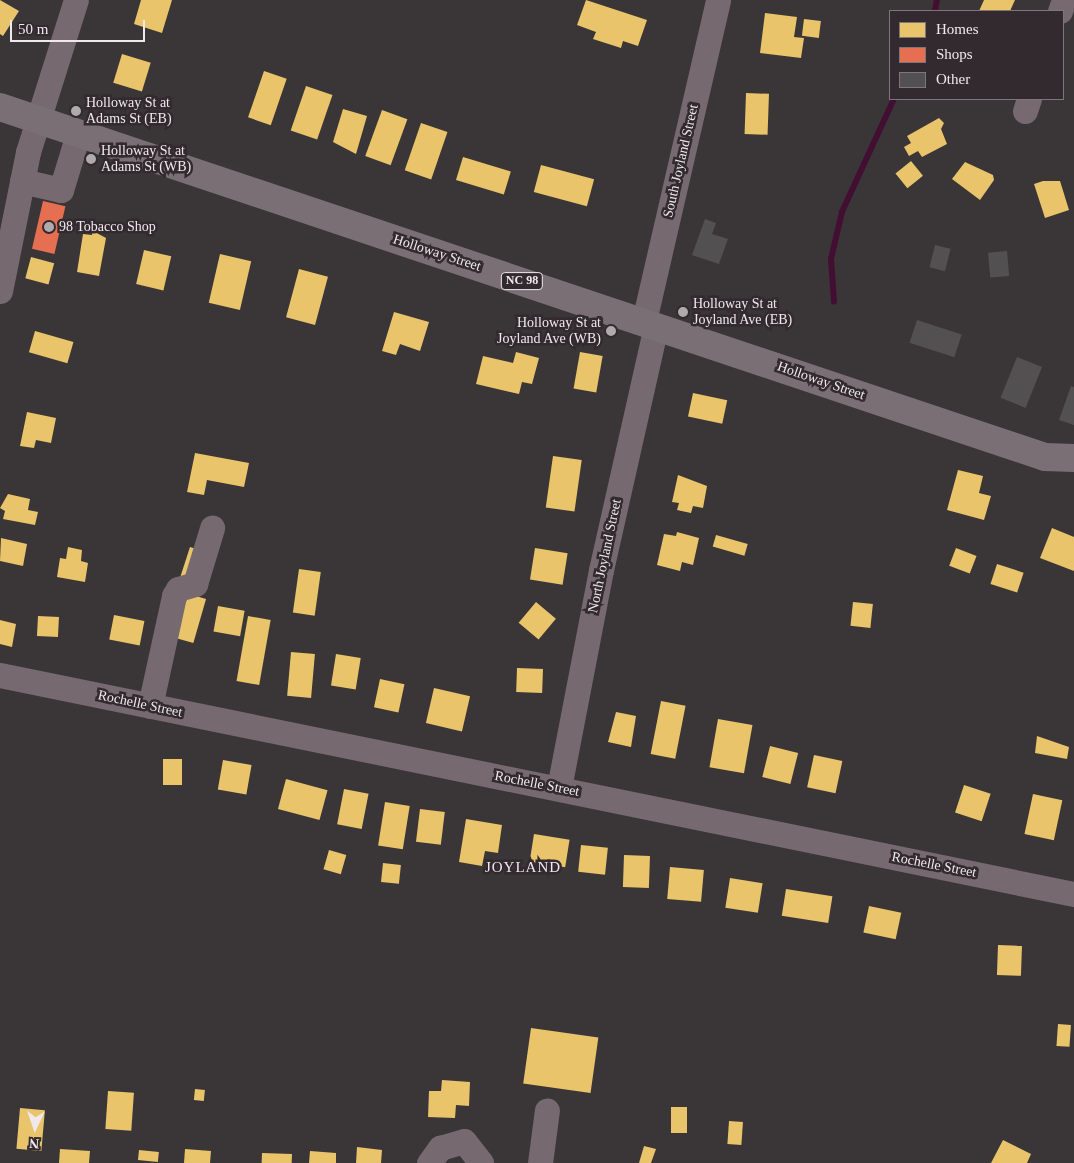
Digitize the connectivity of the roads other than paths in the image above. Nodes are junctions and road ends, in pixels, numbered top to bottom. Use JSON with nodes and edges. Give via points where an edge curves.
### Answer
{"nodes":[{"id":1,"x":76,"y":0,"type":"edge"},
{"id":2,"x":718,"y":0,"type":"edge"},
{"id":3,"x":0,"y":107,"type":"edge"},
{"id":4,"x":37,"y":120,"type":"junction"},
{"id":5,"x":78,"y":134,"type":"junction"},
{"id":6,"x":22,"y":181,"type":"junction"},
{"id":7,"x":1,"y":281,"type":"edge"},
{"id":8,"x":650,"y":324,"type":"junction"},
{"id":9,"x":1045,"y":457,"type":"junction"},
{"id":10,"x":1074,"y":458,"type":"edge"},
{"id":11,"x":1074,"y":478,"type":"edge"},
{"id":12,"x":212,"y":528,"type":"dead end"},
{"id":13,"x":0,"y":674,"type":"edge"},
{"id":14,"x":150,"y":706,"type":"junction"},
{"id":15,"x":559,"y":788,"type":"junction"},
{"id":16,"x":1074,"y":894,"type":"edge"},
{"id":17,"x":546,"y":1110,"type":"dead end"},
{"id":18,"x":429,"y":1163,"type":"edge"},
{"id":19,"x":481,"y":1163,"type":"edge"},
{"id":20,"x":540,"y":1163,"type":"edge"}],
"edges":[{"from":1,"to":4,"type":"street"},
{"from":2,"to":8,"type":"street","name":"South Joyland Street"},
{"from":3,"to":4,"type":"highway","name":"Holloway Street","number":"NC 98"},
{"from":4,"to":5,"type":"highway","name":"Holloway Street","number":"NC 98"},
{"from":4,"to":6,"type":"street"},
{"from":5,"to":6,"type":"street","via":[[61,190]]},
{"from":5,"to":8,"type":"highway","name":"Holloway Street","number":"NC 98"},
{"from":6,"to":7,"type":"street"},
{"from":8,"to":9,"type":"highway","name":"Holloway Street","number":"NC 98"},
{"from":8,"to":15,"type":"street","name":"North Joyland Street"},
{"from":9,"to":10,"type":"highway","name":"Holloway Street","number":"NC 98"},
{"from":9,"to":11,"type":"highway","name":"Holloway Street","number":"NC 98"},
{"from":12,"to":14,"type":"street","via":[[195,584],[178,589],[174,596]]},
{"from":13,"to":14,"type":"street","name":"Rochelle Street"},
{"from":14,"to":15,"type":"street","name":"Rochelle Street"},
{"from":15,"to":16,"type":"street","name":"Rochelle Street"},
{"from":17,"to":20,"type":"street"},
{"from":18,"to":19,"type":"street","via":[[440,1148],[464,1141]]}]}
